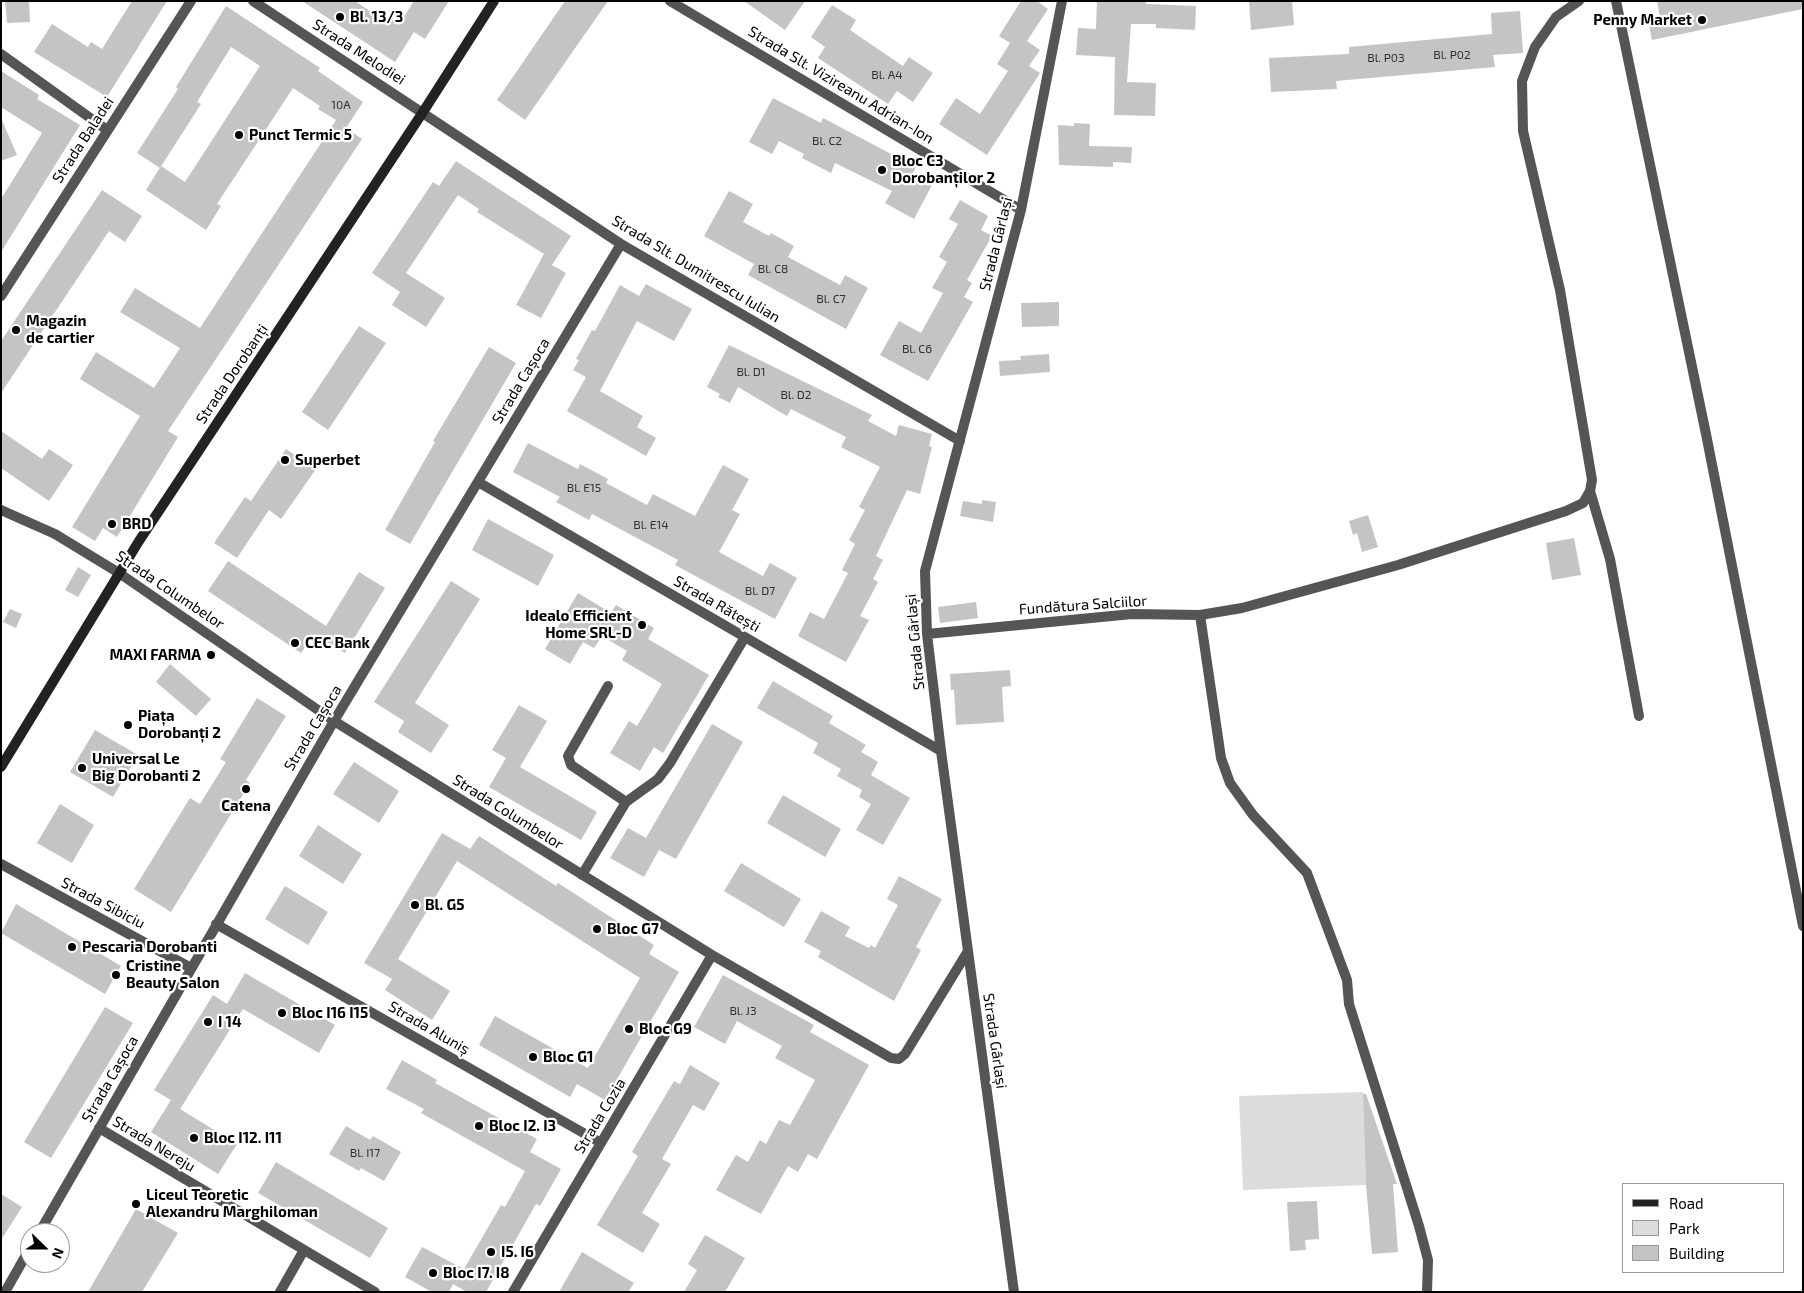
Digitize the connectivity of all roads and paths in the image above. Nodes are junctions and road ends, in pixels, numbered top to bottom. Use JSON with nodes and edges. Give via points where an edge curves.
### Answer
{"nodes":[{"id":1,"x":191,"y":1,"type":"edge"},
{"id":2,"x":253,"y":1,"type":"edge"},
{"id":3,"x":494,"y":1,"type":"edge"},
{"id":4,"x":670,"y":1,"type":"edge"},
{"id":5,"x":1062,"y":1,"type":"edge"},
{"id":6,"x":1579,"y":1,"type":"edge"},
{"id":7,"x":1616,"y":1,"type":"edge"},
{"id":8,"x":1,"y":54,"type":"edge"},
{"id":9,"x":423,"y":112,"type":"junction"},
{"id":10,"x":107,"y":130,"type":"junction"},
{"id":11,"x":1021,"y":210,"type":"junction"},
{"id":12,"x":621,"y":244,"type":"junction"},
{"id":13,"x":1,"y":296,"type":"edge"},
{"id":14,"x":960,"y":441,"type":"junction"},
{"id":15,"x":478,"y":482,"type":"junction"},
{"id":16,"x":1590,"y":491,"type":"junction"},
{"id":17,"x":1,"y":510,"type":"edge"},
{"id":18,"x":120,"y":573,"type":"junction"},
{"id":19,"x":1200,"y":615,"type":"junction"},
{"id":20,"x":927,"y":634,"type":"junction"},
{"id":21,"x":745,"y":637,"type":"junction"},
{"id":22,"x":608,"y":686,"type":"dead end"},
{"id":23,"x":1639,"y":716,"type":"dead end"},
{"id":24,"x":334,"y":721,"type":"junction"},
{"id":25,"x":941,"y":751,"type":"junction"},
{"id":26,"x":1,"y":767,"type":"edge"},
{"id":27,"x":626,"y":802,"type":"junction"},
{"id":28,"x":1,"y":864,"type":"edge"},
{"id":29,"x":582,"y":875,"type":"junction"},
{"id":30,"x":216,"y":924,"type":"junction"},
{"id":31,"x":1803,"y":926,"type":"edge"},
{"id":32,"x":968,"y":951,"type":"junction"},
{"id":33,"x":712,"y":955,"type":"junction"},
{"id":34,"x":191,"y":968,"type":"junction"},
{"id":35,"x":99,"y":1128,"type":"junction"},
{"id":36,"x":601,"y":1143,"type":"junction"},
{"id":37,"x":44,"y":1223,"type":"edge"},
{"id":38,"x":304,"y":1250,"type":"junction"},
{"id":39,"x":20,"y":1266,"type":"edge"},
{"id":40,"x":5,"y":1292,"type":"edge"},
{"id":41,"x":280,"y":1292,"type":"edge"},
{"id":42,"x":375,"y":1292,"type":"edge"},
{"id":43,"x":513,"y":1292,"type":"edge"},
{"id":44,"x":1014,"y":1292,"type":"edge"},
{"id":45,"x":1427,"y":1292,"type":"edge"}],
"edges":[{"from":1,"to":10,"type":"street","name":"Strada Baladei"},
{"from":2,"to":9,"type":"street","name":"Strada Melodiei"},
{"from":3,"to":9,"type":"main road","name":"Strada Dorobanți"},
{"from":4,"to":11,"type":"street","name":"Strada Slt. Vizireanu Adrian-Ion"},
{"from":5,"to":11,"type":"street","name":"Strada Gârlași"},
{"from":6,"to":16,"type":"street","via":[[1556,17],[1536,47],[1522,81],[1523,131],[1560,290],[1592,480]]},
{"from":7,"to":31,"type":"street"},
{"from":8,"to":10,"type":"street"},
{"from":9,"to":12,"type":"street","name":"Strada Slt. Dumitrescu Iulian"},
{"from":9,"to":18,"type":"main road","name":"Strada Dorobanți"},
{"from":10,"to":13,"type":"street","name":"Strada Baladei"},
{"from":11,"to":14,"type":"street","name":"Strada Gârlași"},
{"from":12,"to":14,"type":"street","name":"Strada Slt. Dumitrescu Iulian"},
{"from":12,"to":15,"type":"street","name":"Strada Cașoca"},
{"from":14,"to":20,"type":"street","name":"Strada Gârlași","via":[[925,571]]},
{"from":15,"to":21,"type":"street","name":"Strada Rătești"},
{"from":15,"to":24,"type":"street","name":"Strada Cașoca"},
{"from":16,"to":19,"type":"street","name":"Fundătura Salciilor","via":[[1583,503],[1566,512],[1389,568],[1242,608]]},
{"from":16,"to":23,"type":"street","via":[[1610,559]]},
{"from":17,"to":18,"type":"street","name":"Strada Columbelor","via":[[55,534]]},
{"from":18,"to":24,"type":"street","name":"Strada Columbelor"},
{"from":18,"to":26,"type":"main road","name":"Strada Dorobanți"},
{"from":19,"to":20,"type":"street","name":"Fundătura Salciilor","via":[[1132,614]]},
{"from":19,"to":45,"type":"street","via":[[1224,767],[1230,784],[1253,815],[1306,873],[1347,980],[1349,1004],[1419,1226],[1428,1260]]},
{"from":20,"to":25,"type":"street","name":"Strada Gârlași"},
{"from":21,"to":25,"type":"street","name":"Strada Rătești"},
{"from":21,"to":27,"type":"street","via":[[670,763],[658,779]]},
{"from":22,"to":27,"type":"street","via":[[568,756],[571,765]]},
{"from":24,"to":29,"type":"street","name":"Strada Columbelor"},
{"from":24,"to":30,"type":"street","name":"Strada Cașoca"},
{"from":25,"to":32,"type":"street","name":"Strada Gârlași"},
{"from":27,"to":29,"type":"street"},
{"from":28,"to":34,"type":"street","name":"Strada Sibiciu"},
{"from":29,"to":33,"type":"street","name":"Strada Columbelor"},
{"from":30,"to":34,"type":"street","name":"Strada Cașoca"},
{"from":30,"to":36,"type":"street","name":"Strada Aluniș"},
{"from":32,"to":33,"type":"street","name":"Strada Columbelor","via":[[899,1059],[891,1058]]},
{"from":32,"to":44,"type":"street","name":"Strada Gârlași"},
{"from":33,"to":36,"type":"street","name":"Strada Cozia"},
{"from":34,"to":35,"type":"street","name":"Strada Cașoca"},
{"from":35,"to":37,"type":"street","name":"Strada Cașoca"},
{"from":35,"to":38,"type":"street","name":"Strada Nereju"},
{"from":36,"to":43,"type":"street","name":"Strada Cozia"},
{"from":38,"to":41,"type":"street"},
{"from":38,"to":42,"type":"street","name":"Strada Nereju"},
{"from":39,"to":40,"type":"street"}]}
